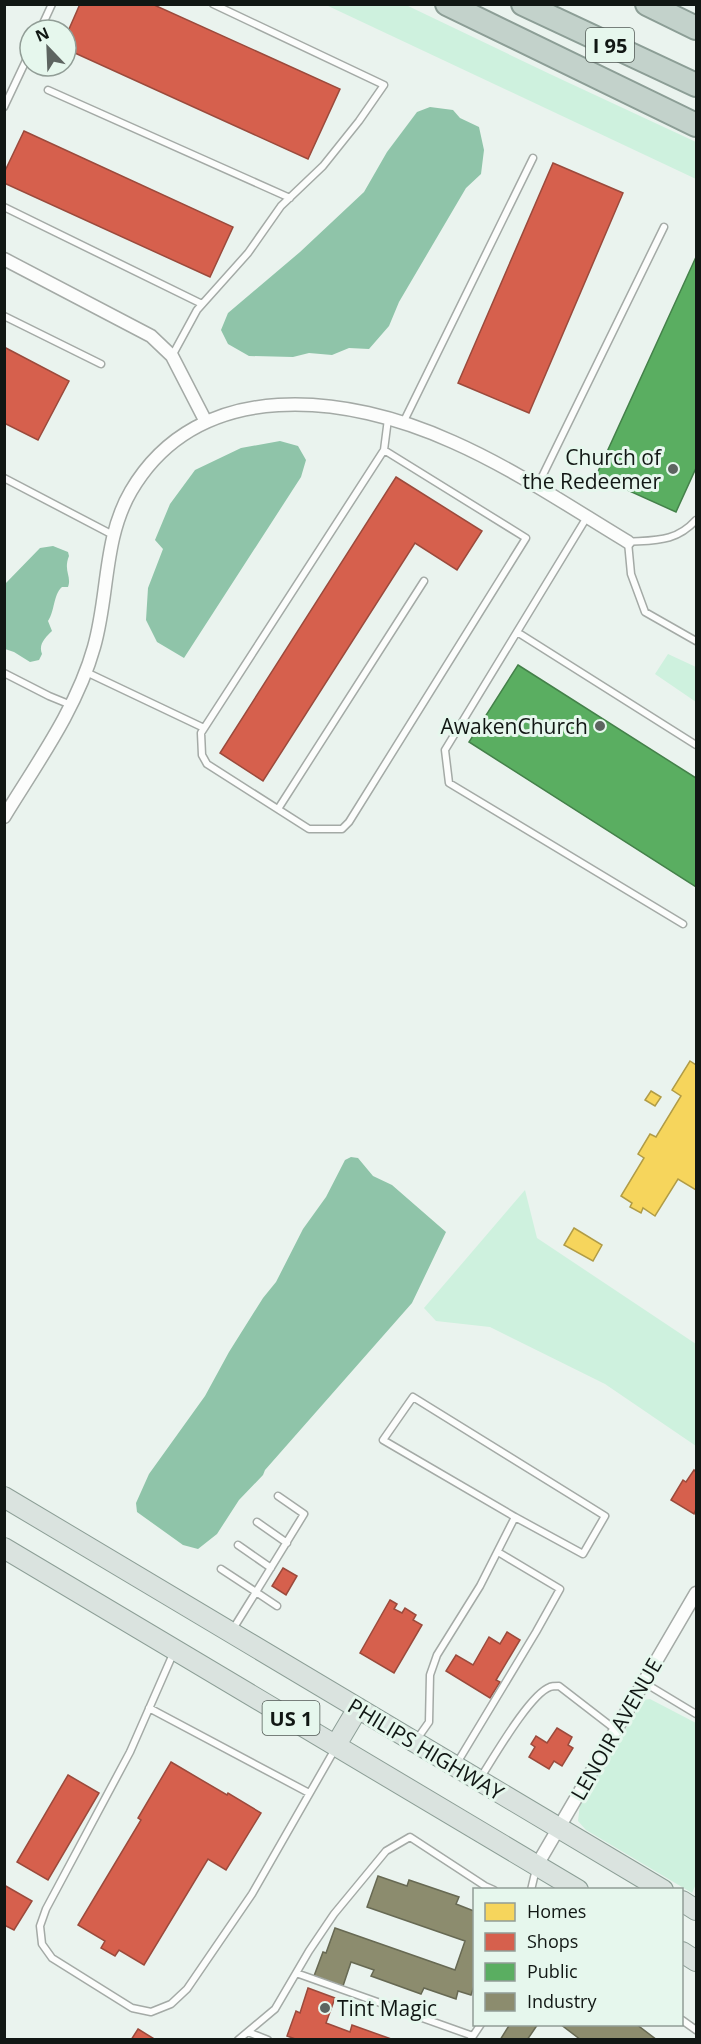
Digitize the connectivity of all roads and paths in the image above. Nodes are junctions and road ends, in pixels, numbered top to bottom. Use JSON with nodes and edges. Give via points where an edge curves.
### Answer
{"nodes":[{"id":1,"x":52,"y":4,"type":"edge"},
{"id":2,"x":213,"y":4,"type":"edge"},
{"id":3,"x":447,"y":4,"type":"edge"},
{"id":4,"x":523,"y":4,"type":"edge"},
{"id":5,"x":646,"y":4,"type":"edge"},
{"id":6,"x":46,"y":18,"type":"edge"},
{"id":7,"x":696,"y":27,"type":"edge"},
{"id":8,"x":18,"y":77,"type":"edge"},
{"id":9,"x":696,"y":85,"type":"edge"},
{"id":10,"x":48,"y":90,"type":"dead end"},
{"id":11,"x":4,"y":107,"type":"edge"},
{"id":12,"x":696,"y":125,"type":"edge"},
{"id":13,"x":533,"y":158,"type":"dead end"},
{"id":14,"x":290,"y":198,"type":"junction"},
{"id":15,"x":4,"y":207,"type":"edge"},
{"id":16,"x":664,"y":227,"type":"dead end"},
{"id":17,"x":4,"y":260,"type":"edge"},
{"id":18,"x":202,"y":304,"type":"junction"},
{"id":19,"x":4,"y":316,"type":"edge"},
{"id":20,"x":172,"y":356,"type":"junction"},
{"id":21,"x":100,"y":364,"type":"dead end"},
{"id":22,"x":388,"y":419,"type":"junction"},
{"id":23,"x":206,"y":422,"type":"junction"},
{"id":24,"x":403,"y":424,"type":"junction"},
{"id":25,"x":384,"y":450,"type":"junction"},
{"id":26,"x":4,"y":478,"type":"edge"},
{"id":27,"x":537,"y":488,"type":"junction"},
{"id":28,"x":587,"y":517,"type":"junction"},
{"id":29,"x":696,"y":520,"type":"edge"},
{"id":30,"x":112,"y":535,"type":"junction"},
{"id":31,"x":628,"y":542,"type":"junction"},
{"id":32,"x":423,"y":582,"type":"dead end"},
{"id":33,"x":517,"y":632,"type":"junction"},
{"id":34,"x":696,"y":641,"type":"edge"},
{"id":35,"x":85,"y":672,"type":"junction"},
{"id":36,"x":4,"y":673,"type":"edge"},
{"id":37,"x":71,"y":705,"type":"junction"},
{"id":38,"x":204,"y":728,"type":"junction"},
{"id":39,"x":696,"y":746,"type":"edge"},
{"id":40,"x":278,"y":809,"type":"junction"},
{"id":41,"x":4,"y":817,"type":"edge"},
{"id":42,"x":683,"y":924,"type":"dead end"},
{"id":43,"x":278,"y":1496,"type":"dead end"},
{"id":44,"x":4,"y":1497,"type":"edge"},
{"id":45,"x":515,"y":1517,"type":"junction"},
{"id":46,"x":256,"y":1522,"type":"dead end"},
{"id":47,"x":287,"y":1543,"type":"junction"},
{"id":48,"x":238,"y":1545,"type":"dead end"},
{"id":49,"x":4,"y":1548,"type":"edge"},
{"id":50,"x":498,"y":1552,"type":"junction"},
{"id":51,"x":271,"y":1568,"type":"junction"},
{"id":52,"x":221,"y":1569,"type":"dead end"},
{"id":53,"x":256,"y":1592,"type":"junction"},
{"id":54,"x":696,"y":1593,"type":"edge"},
{"id":55,"x":277,"y":1606,"type":"dead end"},
{"id":56,"x":231,"y":1632,"type":"junction"},
{"id":57,"x":175,"y":1649,"type":"junction"},
{"id":58,"x":643,"y":1682,"type":"junction"},
{"id":59,"x":149,"y":1708,"type":"junction"},
{"id":60,"x":358,"y":1708,"type":"junction"},
{"id":61,"x":696,"y":1714,"type":"edge"},
{"id":62,"x":616,"y":1730,"type":"junction"},
{"id":63,"x":415,"y":1742,"type":"junction"},
{"id":64,"x":336,"y":1745,"type":"junction"},
{"id":65,"x":455,"y":1766,"type":"junction"},
{"id":66,"x":479,"y":1780,"type":"junction"},
{"id":67,"x":309,"y":1793,"type":"junction"},
{"id":68,"x":559,"y":1827,"type":"junction"},
{"id":69,"x":537,"y":1865,"type":"junction"},
{"id":70,"x":490,"y":1888,"type":"edge"},
{"id":71,"x":531,"y":1888,"type":"edge"},
{"id":72,"x":575,"y":1888,"type":"edge"},
{"id":73,"x":660,"y":1888,"type":"edge"},
{"id":74,"x":683,"y":1902,"type":"edge"},
{"id":75,"x":696,"y":1910,"type":"edge"},
{"id":76,"x":683,"y":1953,"type":"edge"},
{"id":77,"x":696,"y":1961,"type":"edge"},
{"id":78,"x":296,"y":1973,"type":"junction"},
{"id":79,"x":683,"y":2021,"type":"edge"},
{"id":80,"x":696,"y":2030,"type":"edge"},
{"id":81,"x":248,"y":2032,"type":"junction"},
{"id":82,"x":472,"y":2038,"type":"edge"},
{"id":83,"x":238,"y":2040,"type":"edge"},
{"id":84,"x":268,"y":2040,"type":"edge"}],
"edges":[{"from":1,"to":6,"type":"lane"},
{"from":2,"to":14,"type":"lane","via":[[384,85],[323,166]]},
{"from":3,"to":12,"type":"highway"},
{"from":4,"to":9,"type":"highway","number":"I 95"},
{"from":5,"to":7,"type":"highway","number":"I 95"},
{"from":8,"to":11,"type":"lane"},
{"from":10,"to":14,"type":"lane"},
{"from":13,"to":24,"type":"lane"},
{"from":14,"to":18,"type":"lane"},
{"from":15,"to":18,"type":"lane"},
{"from":16,"to":27,"type":"lane"},
{"from":17,"to":20,"type":"street","via":[[151,336]]},
{"from":18,"to":20,"type":"lane"},
{"from":19,"to":21,"type":"lane"},
{"from":20,"to":23,"type":"street"},
{"from":22,"to":23,"type":"street","via":[[309,404],[283,404],[226,413]]},
{"from":22,"to":24,"type":"street"},
{"from":22,"to":25,"type":"lane"},
{"from":23,"to":30,"type":"street","via":[[179,438],[150,465],[131,491]]},
{"from":24,"to":27,"type":"street","via":[[490,459]]},
{"from":25,"to":38,"type":"lane"},
{"from":25,"to":40,"type":"lane","via":[[526,538],[349,822],[342,829],[309,830]]},
{"from":26,"to":30,"type":"lane"},
{"from":27,"to":28,"type":"street"},
{"from":28,"to":31,"type":"street"},
{"from":28,"to":33,"type":"lane"},
{"from":29,"to":31,"type":"lane","via":[[688,530],[667,540]]},
{"from":30,"to":35,"type":"street","via":[[101,617]]},
{"from":31,"to":34,"type":"lane","via":[[631,574],[645,612]]},
{"from":32,"to":40,"type":"lane"},
{"from":33,"to":39,"type":"lane"},
{"from":33,"to":42,"type":"lane","via":[[445,750],[448,783]]},
{"from":35,"to":37,"type":"street"},
{"from":35,"to":38,"type":"lane"},
{"from":36,"to":37,"type":"lane"},
{"from":37,"to":41,"type":"street"},
{"from":38,"to":40,"type":"lane","via":[[202,755],[207,764]]},
{"from":43,"to":47,"type":"lane","via":[[304,1514]]},
{"from":44,"to":56,"type":"main road","name":"PHILIPS HIGHWAY","number":"US 1"},
{"from":45,"to":45,"type":"lane","via":[[383,1440],[413,1397],[605,1516],[583,1554]]},
{"from":45,"to":50,"type":"lane"},
{"from":46,"to":47,"type":"lane"},
{"from":47,"to":51,"type":"lane"},
{"from":48,"to":51,"type":"lane"},
{"from":49,"to":57,"type":"main road","name":"PHILIPS HIGHWAY","number":"US 1"},
{"from":50,"to":63,"type":"lane","via":[[437,1655],[430,1674],[429,1722]]},
{"from":50,"to":65,"type":"lane","via":[[560,1588]]},
{"from":51,"to":53,"type":"lane"},
{"from":52,"to":53,"type":"lane"},
{"from":53,"to":55,"type":"lane"},
{"from":53,"to":56,"type":"lane"},
{"from":54,"to":58,"type":"street","name":"LENOIR AVENUE"},
{"from":56,"to":60,"type":"main road","name":"PHILIPS HIGHWAY","number":"US 1"},
{"from":57,"to":59,"type":"lane"},
{"from":57,"to":64,"type":"main road","name":"PHILIPS HIGHWAY","number":"US 1"},
{"from":58,"to":61,"type":"lane"},
{"from":58,"to":62,"type":"street","name":"LENOIR AVENUE"},
{"from":59,"to":67,"type":"lane"},
{"from":59,"to":67,"type":"lane","via":[[39,1926],[42,1944],[52,1958],[132,2008],[151,2012],[171,2004],[187,1989],[252,1894]]},
{"from":60,"to":63,"type":"main road","name":"PHILIPS HIGHWAY","number":"US 1"},
{"from":60,"to":64,"type":"main road"},
{"from":62,"to":66,"type":"lane","via":[[559,1686],[551,1686],[530,1705]]},
{"from":62,"to":68,"type":"street","name":"LENOIR AVENUE"},
{"from":63,"to":65,"type":"main road","name":"PHILIPS HIGHWAY","number":"US 1"},
{"from":64,"to":67,"type":"lane"},
{"from":64,"to":69,"type":"main road","name":"PHILIPS HIGHWAY","number":"US 1"},
{"from":65,"to":66,"type":"main road","name":"PHILIPS HIGHWAY","number":"US 1"},
{"from":66,"to":68,"type":"main road","name":"PHILIPS HIGHWAY","number":"US 1"},
{"from":68,"to":69,"type":"street","name":"LENOIR AVENUE"},
{"from":68,"to":73,"type":"main road","name":"PHILIPS HIGHWAY","number":"US 1"},
{"from":69,"to":71,"type":"lane"},
{"from":69,"to":72,"type":"main road","name":"PHILIPS HIGHWAY","number":"US 1"},
{"from":70,"to":78,"type":"lane","via":[[410,1838],[386,1851],[334,1914]]},
{"from":74,"to":75,"type":"main road"},
{"from":76,"to":77,"type":"main road"},
{"from":78,"to":81,"type":"lane","via":[[275,2009]]},
{"from":78,"to":82,"type":"lane"},
{"from":79,"to":80,"type":"lane"},
{"from":81,"to":83,"type":"lane"},
{"from":81,"to":84,"type":"lane"}]}
